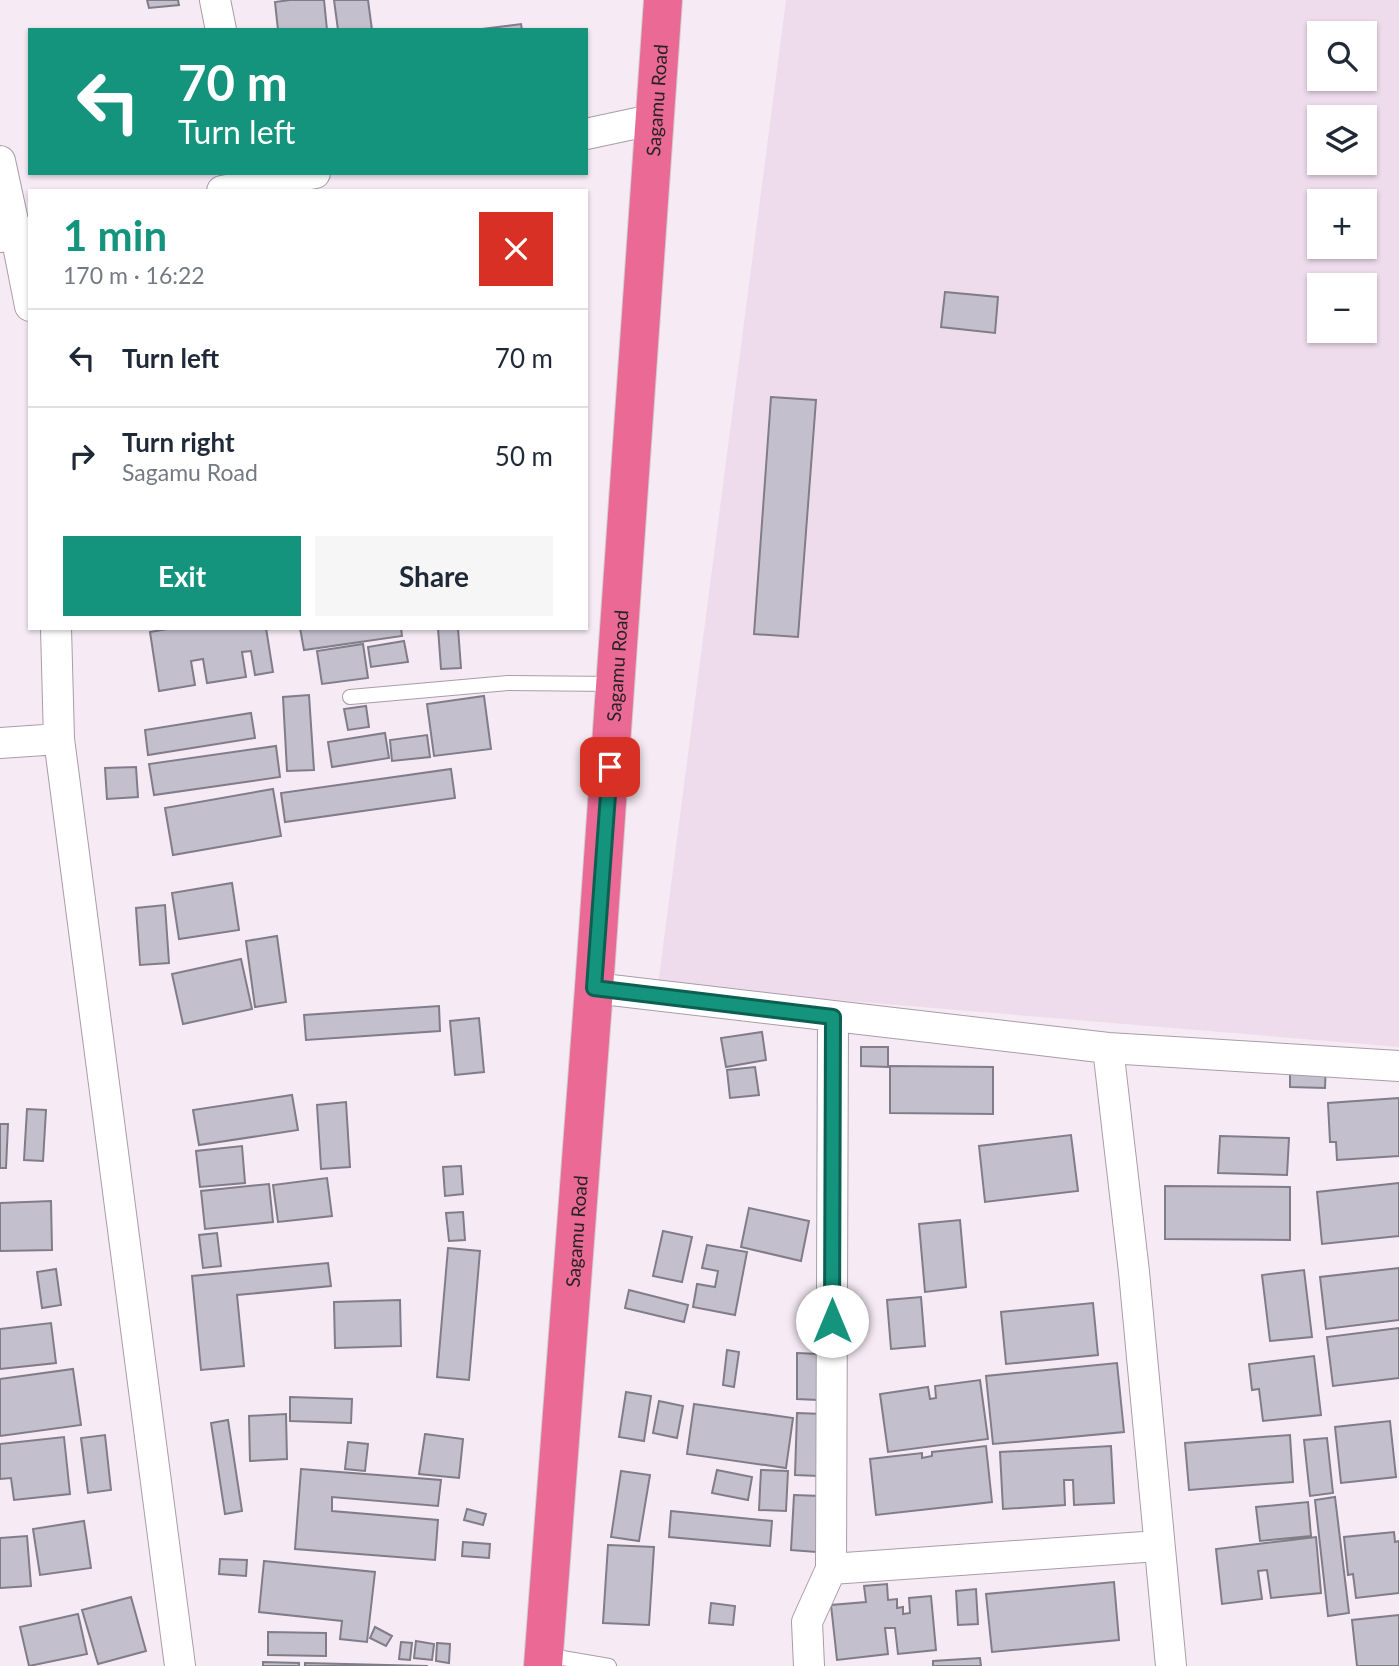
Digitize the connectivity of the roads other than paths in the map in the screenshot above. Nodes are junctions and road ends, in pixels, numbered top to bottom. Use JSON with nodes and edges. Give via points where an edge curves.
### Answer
{"nodes":[{"id":1,"x":215,"y":0,"type":"edge"},
{"id":2,"x":663,"y":0,"type":"edge"},
{"id":3,"x":222,"y":28,"type":"edge"},
{"id":4,"x":656,"y":119,"type":"junction"},
{"id":5,"x":588,"y":134,"type":"edge"},
{"id":6,"x":0,"y":161,"type":"edge"},
{"id":7,"x":291,"y":175,"type":"edge"},
{"id":8,"x":255,"y":178,"type":"edge"},
{"id":9,"x":227,"y":189,"type":"edge"},
{"id":10,"x":15,"y":234,"type":"edge"},
{"id":11,"x":28,"y":296,"type":"edge"},
{"id":12,"x":56,"y":630,"type":"edge"},
{"id":13,"x":616,"y":684,"type":"junction"},
{"id":14,"x":350,"y":697,"type":"dead end"},
{"id":15,"x":59,"y":739,"type":"junction"},
{"id":16,"x":0,"y":743,"type":"edge"},
{"id":17,"x":594,"y":988,"type":"junction"},
{"id":18,"x":833,"y":1017,"type":"junction"},
{"id":19,"x":1108,"y":1048,"type":"junction"},
{"id":20,"x":1399,"y":1066,"type":"edge"},
{"id":21,"x":1158,"y":1546,"type":"junction"},
{"id":22,"x":831,"y":1569,"type":"junction"},
{"id":23,"x":543,"y":1660,"type":"edge"},
{"id":24,"x":180,"y":1666,"type":"edge"},
{"id":25,"x":609,"y":1666,"type":"edge"},
{"id":26,"x":808,"y":1666,"type":"edge"},
{"id":27,"x":1171,"y":1666,"type":"edge"}],
"edges":[{"from":1,"to":3,"type":"street"},
{"from":2,"to":4,"type":"highway","name":"Sagamu Road"},
{"from":4,"to":5,"type":"street"},
{"from":4,"to":13,"type":"highway","name":"Sagamu Road"},
{"from":6,"to":10,"type":"street"},
{"from":7,"to":8,"type":"street"},
{"from":8,"to":9,"type":"street"},
{"from":10,"to":11,"type":"street"},
{"from":12,"to":15,"type":"street"},
{"from":13,"to":14,"type":"lane","via":[[508,683]]},
{"from":13,"to":17,"type":"highway","name":"Sagamu Road"},
{"from":15,"to":16,"type":"street"},
{"from":15,"to":24,"type":"street"},
{"from":17,"to":18,"type":"street"},
{"from":17,"to":23,"type":"highway","name":"Sagamu Road"},
{"from":18,"to":19,"type":"street"},
{"from":18,"to":22,"type":"street"},
{"from":19,"to":20,"type":"street"},
{"from":19,"to":21,"type":"street"},
{"from":21,"to":22,"type":"street"},
{"from":21,"to":27,"type":"street"},
{"from":22,"to":26,"type":"street","via":[[807,1622]]},
{"from":23,"to":25,"type":"lane"}]}
